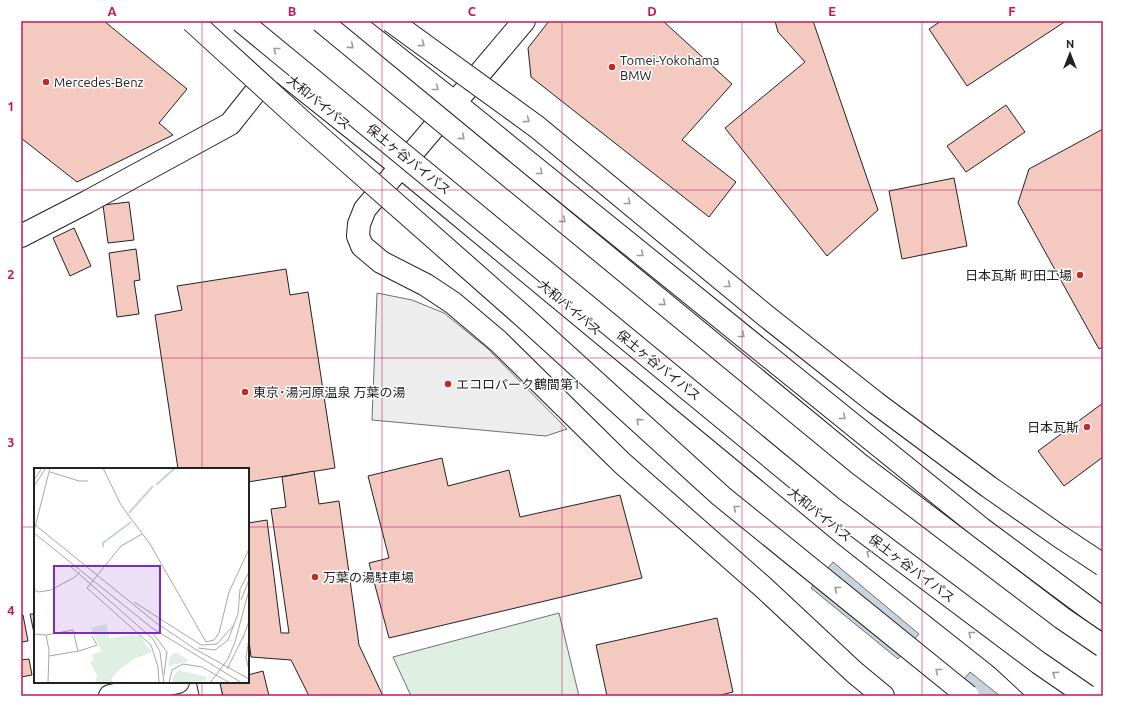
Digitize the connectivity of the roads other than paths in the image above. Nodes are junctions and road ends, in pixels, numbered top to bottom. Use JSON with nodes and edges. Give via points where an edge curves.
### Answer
{"nodes":[{"id":1,"x":192,"y":21,"type":"edge"},
{"id":2,"x":218,"y":21,"type":"edge"},
{"id":3,"x":241,"y":21,"type":"edge"},
{"id":4,"x":321,"y":21,"type":"edge"},
{"id":5,"x":351,"y":21,"type":"edge"},
{"id":6,"x":390,"y":21,"type":"edge"},
{"id":7,"x":524,"y":21,"type":"edge"},
{"id":8,"x":275,"y":67,"type":"junction"},
{"id":9,"x":455,"y":103,"type":"junction"},
{"id":10,"x":401,"y":167,"type":"junction"},
{"id":11,"x":21,"y":236,"type":"edge"},
{"id":12,"x":1103,"y":566,"type":"edge"},
{"id":13,"x":1103,"y":619,"type":"edge"},
{"id":14,"x":1103,"y":646,"type":"edge"},
{"id":15,"x":1002,"y":658,"type":"junction"},
{"id":16,"x":173,"y":683,"type":"edge"},
{"id":17,"x":208,"y":683,"type":"edge"},
{"id":18,"x":110,"y":696,"type":"edge"},
{"id":19,"x":211,"y":696,"type":"edge"},
{"id":20,"x":883,"y":696,"type":"edge"},
{"id":21,"x":968,"y":696,"type":"edge"},
{"id":22,"x":1042,"y":696,"type":"edge"},
{"id":23,"x":1056,"y":696,"type":"edge"},
{"id":24,"x":1087,"y":696,"type":"edge"}],
"edges":[{"from":21,"to":1,"type":"main road","one_way":true,"bridge":true,"via":[[721,496]]},
{"from":2,"to":8,"type":"main road","name":"大和バイパス"},
{"from":24,"to":3,"type":"main road","name":"保土ヶ谷バイパス","one_way":true,"bridge":true,"via":[[831,507]]},
{"from":4,"to":14,"type":"main road","one_way":true,"bridge":true,"via":[[859,464],[1062,618]]},
{"from":5,"to":9,"type":"main road","one_way":true},
{"from":6,"to":12,"type":"main road","one_way":true,"bridge":true,"via":[[537,128],[876,403]]},
{"from":7,"to":9,"type":"main road"},
{"from":8,"to":10,"type":"main road","name":"大和バイパス"},
{"from":8,"to":11,"type":"main road","via":[[230,124]]},
{"from":9,"to":10,"type":"main road"},
{"from":9,"to":13,"type":"main road","one_way":true,"via":[[982,529]]},
{"from":15,"to":10,"type":"main road","name":"大和バイパス","one_way":true,"via":[[843,533]]},
{"from":10,"to":20,"type":"main road","via":[[365,209],[359,224],[358,236],[362,246],[381,262],[426,285],[453,303],[498,341],[622,463]]},
{"from":15,"to":22,"type":"main road"},
{"from":15,"to":23,"type":"main road","name":"大和バイパス"},
{"from":16,"to":18,"type":"main road"},
{"from":17,"to":19,"type":"main road"}]}
